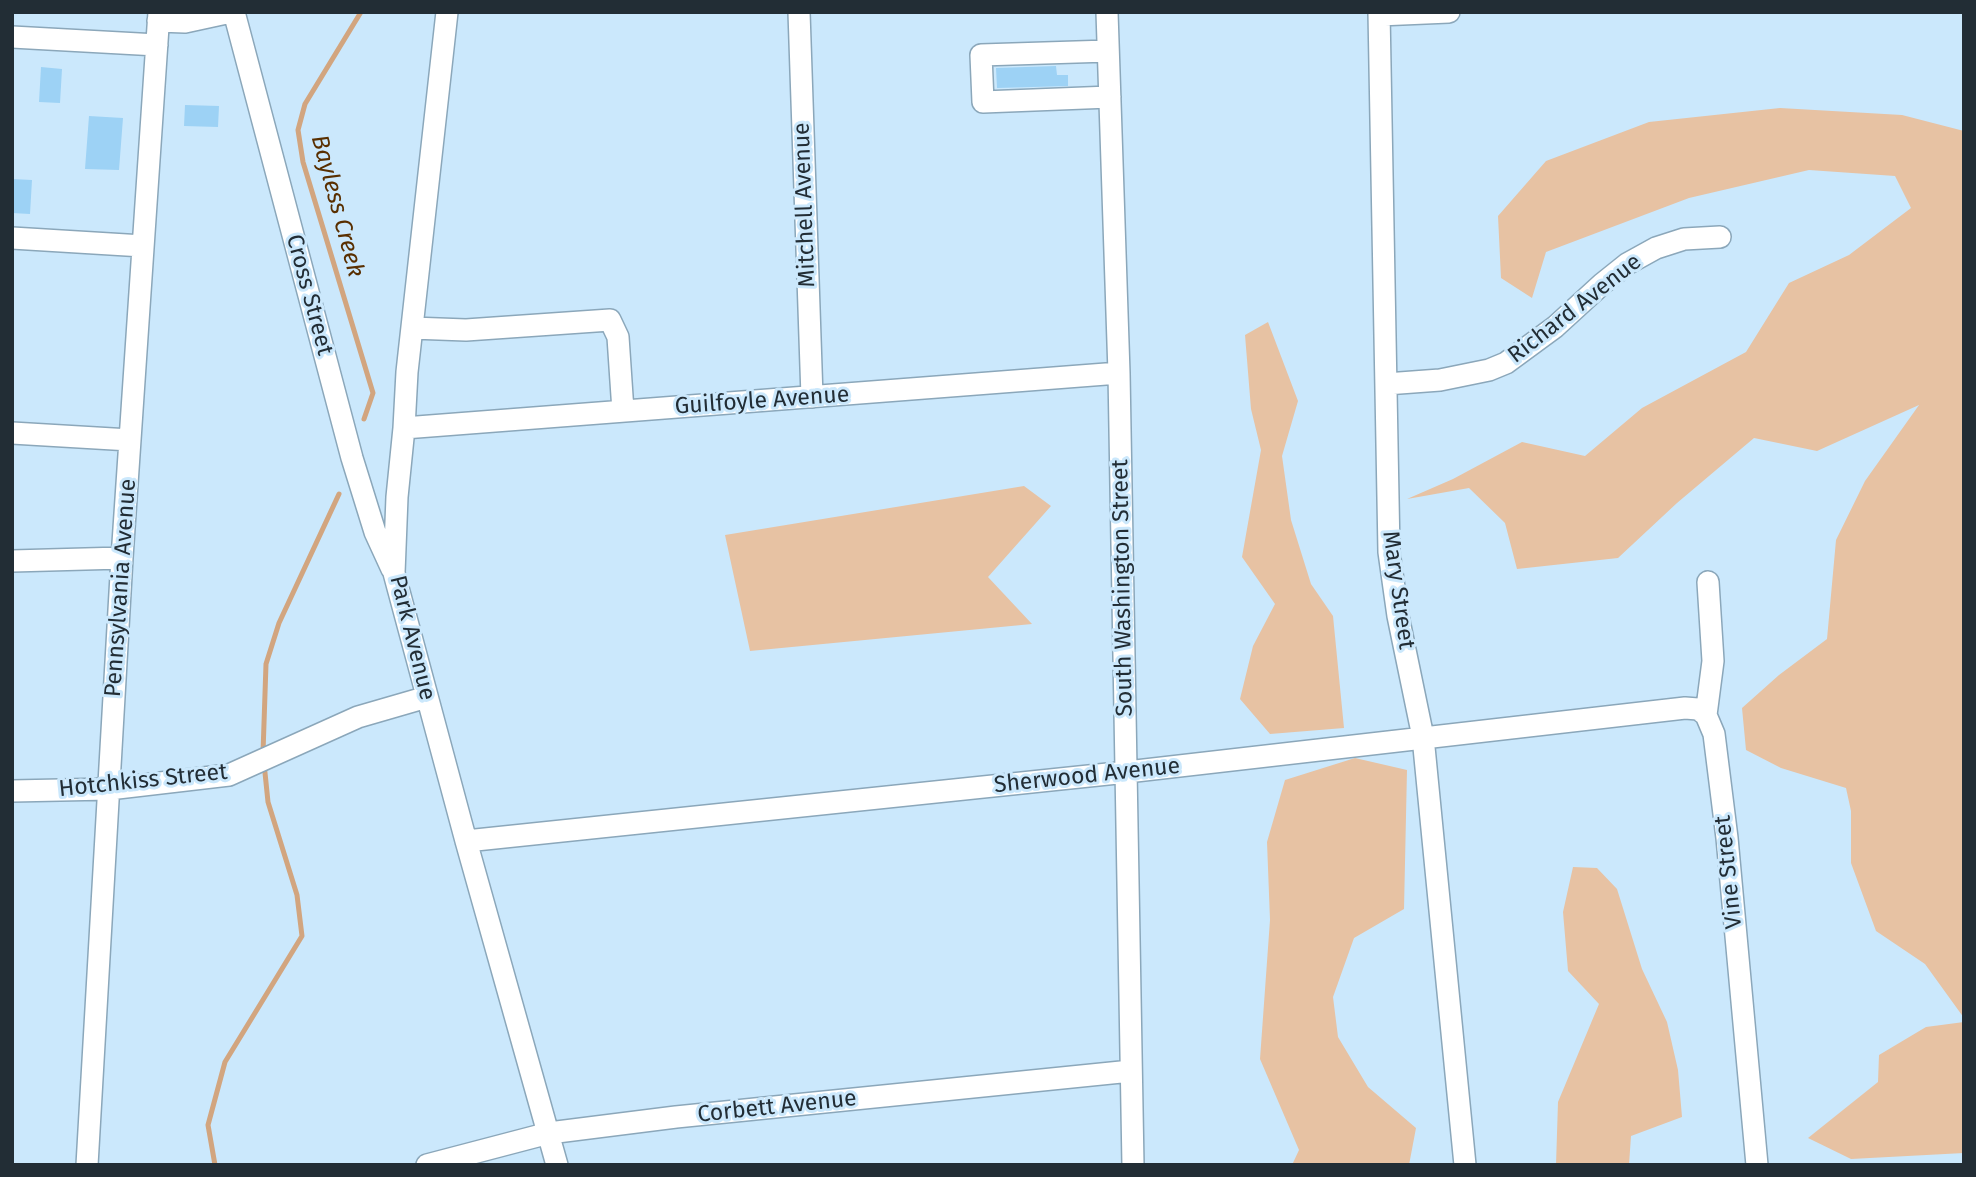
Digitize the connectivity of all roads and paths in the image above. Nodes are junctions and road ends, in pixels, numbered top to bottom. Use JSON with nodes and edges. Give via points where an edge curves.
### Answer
{"nodes":[{"id":1,"x":233,"y":12,"type":"edge"},
{"id":2,"x":447,"y":12,"type":"edge"},
{"id":3,"x":799,"y":12,"type":"edge"},
{"id":4,"x":1107,"y":12,"type":"edge"},
{"id":5,"x":1449,"y":12,"type":"edge"},
{"id":6,"x":1379,"y":14,"type":"edge"},
{"id":7,"x":159,"y":16,"type":"edge"},
{"id":8,"x":12,"y":37,"type":"edge"},
{"id":9,"x":157,"y":45,"type":"junction"},
{"id":10,"x":1108,"y":51,"type":"junction"},
{"id":11,"x":1110,"y":97,"type":"junction"},
{"id":12,"x":1720,"y":237,"type":"dead end"},
{"id":13,"x":12,"y":238,"type":"edge"},
{"id":14,"x":143,"y":246,"type":"junction"},
{"id":15,"x":412,"y":328,"type":"junction"},
{"id":16,"x":1119,"y":373,"type":"junction"},
{"id":17,"x":1386,"y":384,"type":"junction"},
{"id":18,"x":811,"y":397,"type":"junction"},
{"id":19,"x":623,"y":411,"type":"junction"},
{"id":20,"x":404,"y":428,"type":"junction"},
{"id":21,"x":12,"y":433,"type":"edge"},
{"id":22,"x":130,"y":440,"type":"junction"},
{"id":23,"x":122,"y":558,"type":"junction"},
{"id":24,"x":12,"y":561,"type":"edge"},
{"id":25,"x":394,"y":573,"type":"junction"},
{"id":26,"x":1708,"y":582,"type":"dead end"},
{"id":27,"x":427,"y":698,"type":"junction"},
{"id":28,"x":1706,"y":715,"type":"junction"},
{"id":29,"x":1423,"y":737,"type":"junction"},
{"id":30,"x":1127,"y":772,"type":"junction"},
{"id":31,"x":109,"y":789,"type":"junction"},
{"id":32,"x":12,"y":791,"type":"edge"},
{"id":33,"x":466,"y":841,"type":"junction"},
{"id":34,"x":1131,"y":1072,"type":"junction"},
{"id":35,"x":549,"y":1133,"type":"junction"},
{"id":36,"x":87,"y":1165,"type":"edge"},
{"id":37,"x":427,"y":1165,"type":"edge"},
{"id":38,"x":558,"y":1165,"type":"edge"},
{"id":39,"x":1133,"y":1165,"type":"edge"},
{"id":40,"x":1465,"y":1165,"type":"edge"},
{"id":41,"x":1757,"y":1165,"type":"edge"}],
"edges":[{"from":1,"to":7,"type":"street","name":"Cross Street","via":[[185,22]]},
{"from":1,"to":25,"type":"street","name":"Cross Street","via":[[352,458],[375,532]]},
{"from":2,"to":15,"type":"street","name":"Park Avenue"},
{"from":3,"to":18,"type":"street","name":"Mitchell Avenue"},
{"from":4,"to":10,"type":"street","name":"South Washington Street"},
{"from":5,"to":6,"type":"street"},
{"from":6,"to":17,"type":"street","name":"Mary Street"},
{"from":7,"to":9,"type":"street","name":"Pennsylvania Avenue"},
{"from":8,"to":9,"type":"street"},
{"from":9,"to":14,"type":"street","name":"Pennsylvania Avenue"},
{"from":10,"to":11,"type":"street","name":"South Washington Street"},
{"from":10,"to":11,"type":"street","via":[[981,55],[983,102]]},
{"from":11,"to":16,"type":"street","name":"South Washington Street"},
{"from":12,"to":17,"type":"street","name":"Richard Avenue","via":[[1684,239],[1627,264],[1506,363],[1440,380]]},
{"from":13,"to":14,"type":"street"},
{"from":14,"to":22,"type":"street","name":"Pennsylvania Avenue"},
{"from":15,"to":19,"type":"street","via":[[466,330],[610,320],[618,337]]},
{"from":15,"to":20,"type":"street","name":"Park Avenue"},
{"from":16,"to":18,"type":"street","name":"Guilfoyle Avenue"},
{"from":16,"to":30,"type":"street","name":"South Washington Street"},
{"from":17,"to":29,"type":"street","name":"Mary Street","via":[[1389,552]]},
{"from":18,"to":19,"type":"street","name":"Guilfoyle Avenue"},
{"from":19,"to":20,"type":"street","name":"Guilfoyle Avenue"},
{"from":20,"to":25,"type":"street","name":"Park Avenue"},
{"from":21,"to":22,"type":"street"},
{"from":22,"to":23,"type":"street","name":"Pennsylvania Avenue"},
{"from":23,"to":24,"type":"street"},
{"from":23,"to":31,"type":"street","name":"Pennsylvania Avenue"},
{"from":25,"to":27,"type":"street","name":"Park Avenue"},
{"from":26,"to":28,"type":"street","name":"Vine Street","via":[[1713,661]]},
{"from":27,"to":31,"type":"street","name":"Hotchkiss Street","via":[[358,717],[229,775]]},
{"from":27,"to":33,"type":"street","name":"Park Avenue"},
{"from":28,"to":29,"type":"street","name":"Sherwood Avenue","via":[[1685,708]]},
{"from":28,"to":41,"type":"street","name":"Vine Street","via":[[1714,734],[1727,838]]},
{"from":29,"to":30,"type":"street","name":"Sherwood Avenue"},
{"from":29,"to":40,"type":"street","name":"Mary Street"},
{"from":30,"to":33,"type":"street","name":"Sherwood Avenue"},
{"from":30,"to":34,"type":"street","name":"South Washington Street"},
{"from":31,"to":32,"type":"street","name":"Hotchkiss Street"},
{"from":31,"to":36,"type":"street","name":"Pennsylvania Avenue"},
{"from":33,"to":35,"type":"street","name":"Park Avenue"},
{"from":34,"to":35,"type":"street","name":"Corbett Avenue"},
{"from":34,"to":39,"type":"street","name":"South Washington Street"},
{"from":35,"to":37,"type":"street","name":"Corbett Avenue"},
{"from":35,"to":38,"type":"street","name":"Park Avenue"}]}
